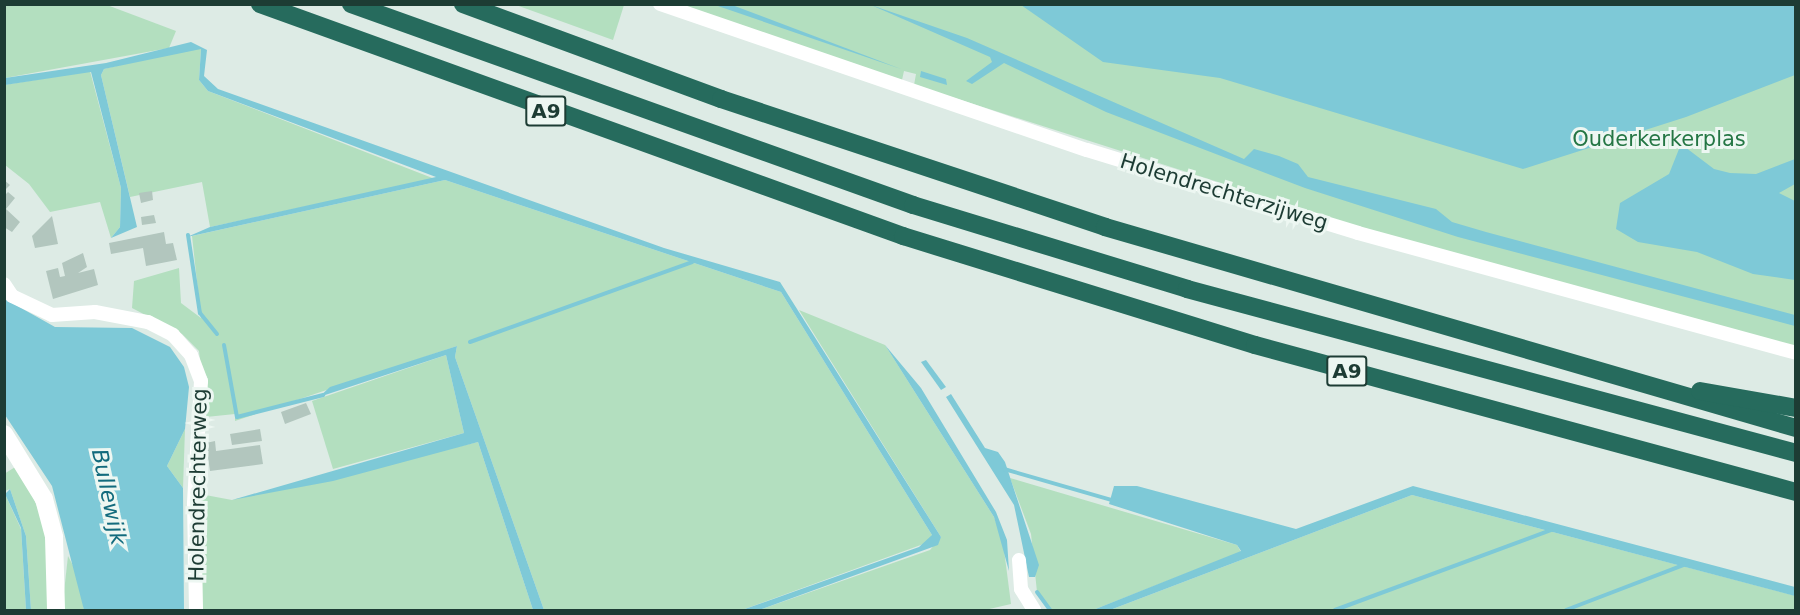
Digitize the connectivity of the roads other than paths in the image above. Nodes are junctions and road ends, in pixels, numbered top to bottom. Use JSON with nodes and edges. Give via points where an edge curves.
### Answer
{"nodes":[{"id":1,"x":260,"y":4,"type":"edge"},
{"id":2,"x":351,"y":4,"type":"edge"},
{"id":3,"x":463,"y":4,"type":"edge"},
{"id":4,"x":660,"y":4,"type":"edge"},
{"id":5,"x":4,"y":284,"type":"edge"},
{"id":6,"x":1796,"y":353,"type":"edge"},
{"id":7,"x":1621,"y":377,"type":"junction"},
{"id":8,"x":1796,"y":408,"type":"edge"},
{"id":9,"x":1796,"y":428,"type":"edge"},
{"id":10,"x":4,"y":434,"type":"edge"},
{"id":11,"x":1796,"y":453,"type":"edge"},
{"id":12,"x":1796,"y":492,"type":"edge"},
{"id":13,"x":1018,"y":560,"type":"dead end"},
{"id":14,"x":56,"y":610,"type":"edge"},
{"id":15,"x":196,"y":610,"type":"edge"},
{"id":16,"x":1034,"y":610,"type":"edge"}],
"edges":[{"from":1,"to":12,"type":"highway","number":"A9","via":[[903,236],[1255,345]]},
{"from":2,"to":11,"type":"highway","number":"A9","via":[[913,205],[1187,289]]},
{"from":3,"to":7,"type":"highway","via":[[925,169],[1324,293]]},
{"from":4,"to":6,"type":"street","name":"Holendrechterzijweg","via":[[1087,150],[1358,233]]},
{"from":5,"to":15,"type":"street","name":"Holendrechterweg","via":[[12,296],[52,315],[95,312],[148,322],[173,335],[191,355],[201,381],[194,504]]},
{"from":7,"to":8,"type":"highway"},
{"from":7,"to":9,"type":"highway"},
{"from":10,"to":14,"type":"street","via":[[44,499],[54,537]]},
{"from":13,"to":16,"type":"street","via":[[1021,589]]}]}
